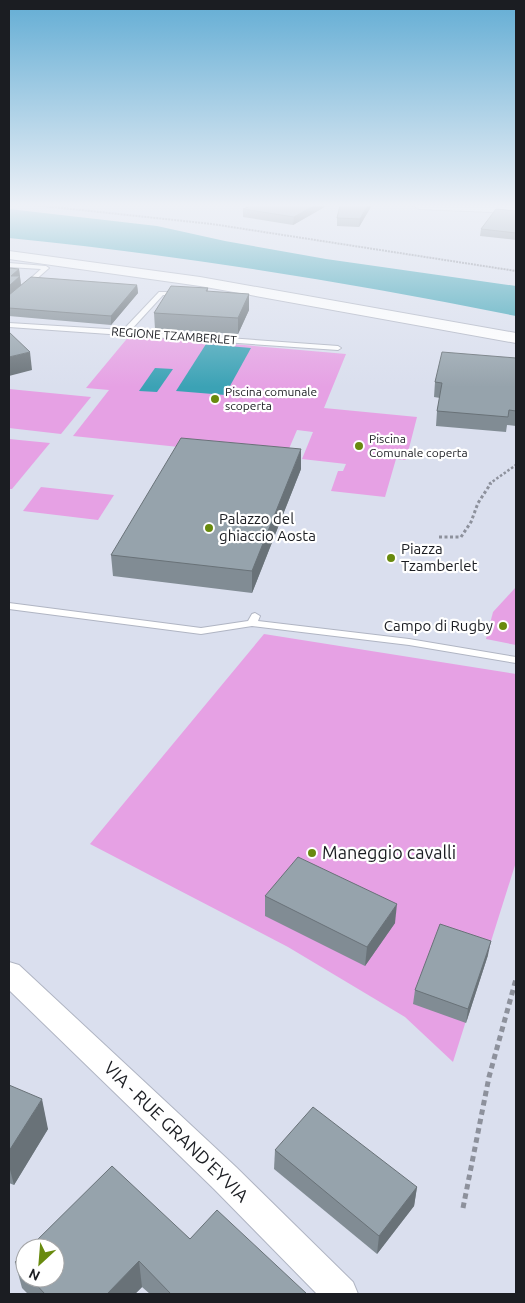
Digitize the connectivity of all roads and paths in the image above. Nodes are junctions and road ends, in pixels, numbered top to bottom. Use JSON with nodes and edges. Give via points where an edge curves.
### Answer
{"nodes":[{"id":1,"x":19,"y":266,"type":"edge"},
{"id":2,"x":103,"y":266,"type":"edge"},
{"id":3,"x":142,"y":266,"type":"edge"},
{"id":4,"x":482,"y":266,"type":"edge"},
{"id":5,"x":516,"y":271,"type":"edge"},
{"id":6,"x":190,"y":295,"type":"edge"},
{"id":7,"x":9,"y":301,"type":"edge"},
{"id":8,"x":9,"y":326,"type":"edge"},
{"id":9,"x":516,"y":331,"type":"edge"},
{"id":10,"x":125,"y":332,"type":"junction"},
{"id":11,"x":516,"y":338,"type":"edge"},
{"id":12,"x":338,"y":348,"type":"dead end"},
{"id":13,"x":516,"y":465,"type":"edge"},
{"id":14,"x":439,"y":537,"type":"dead end"},
{"id":15,"x":9,"y":606,"type":"edge"},
{"id":16,"x":516,"y":660,"type":"edge"},
{"id":17,"x":9,"y":973,"type":"edge"},
{"id":18,"x":516,"y":979,"type":"edge"},
{"id":19,"x":463,"y":1208,"type":"dead end"},
{"id":20,"x":341,"y":1294,"type":"edge"}],
"edges":[{"from":1,"to":7,"type":"lane","via":[[46,268]]},
{"from":2,"to":11,"type":"main road"},
{"from":3,"to":9,"type":"main road"},
{"from":4,"to":5,"type":"path"},
{"from":6,"to":10,"type":"lane","via":[[161,293]]},
{"from":8,"to":10,"type":"lane","name":"REGIONE TZAMBERLET"},
{"from":10,"to":12,"type":"lane","name":"REGIONE TZAMBERLET"},
{"from":13,"to":14,"type":"path","via":[[488,485],[461,537]]},
{"from":15,"to":16,"type":"lane","via":[[201,631],[254,619]]},
{"from":17,"to":20,"type":"street","name":"VIA - RUE GRAND'EYVIA","via":[[225,1178]]},
{"from":18,"to":19,"type":"path","via":[[488,1077]]}]}
